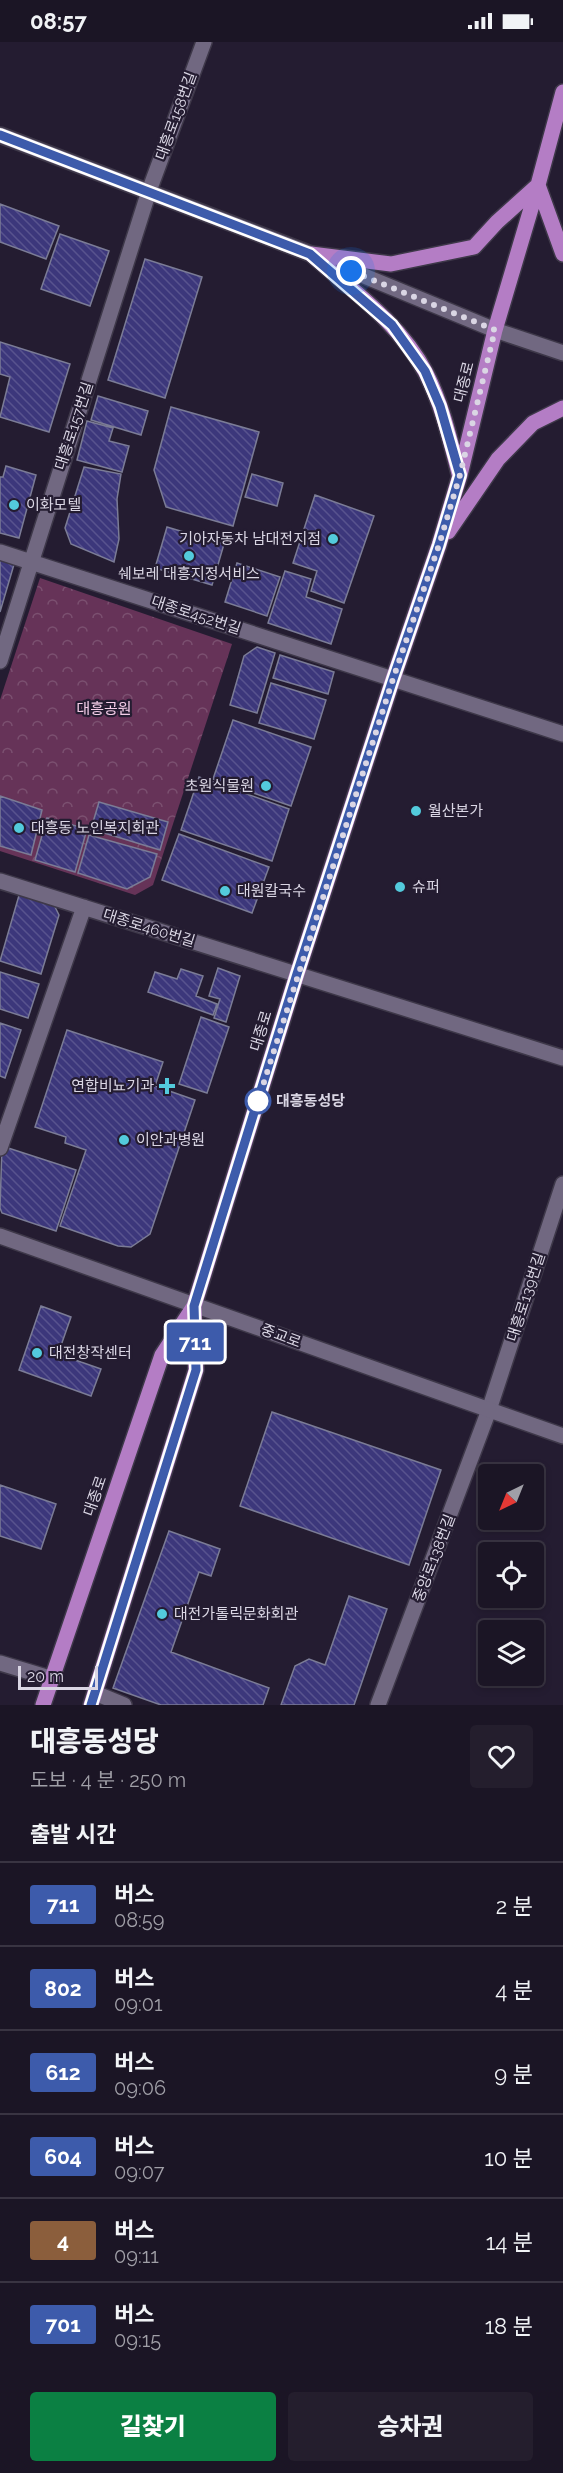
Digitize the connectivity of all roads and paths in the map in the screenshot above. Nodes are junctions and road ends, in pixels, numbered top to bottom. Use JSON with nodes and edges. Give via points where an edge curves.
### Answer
{"nodes":[{"id":1,"x":204,"y":42,"type":"edge"},
{"id":2,"x":563,"y":92,"type":"edge"},
{"id":3,"x":0,"y":135,"type":"edge"},
{"id":4,"x":538,"y":185,"type":"junction"},
{"id":5,"x":149,"y":191,"type":"junction"},
{"id":6,"x":310,"y":254,"type":"junction"},
{"id":7,"x":563,"y":254,"type":"edge"},
{"id":8,"x":495,"y":330,"type":"junction"},
{"id":9,"x":563,"y":353,"type":"edge"},
{"id":10,"x":563,"y":408,"type":"edge"},
{"id":11,"x":460,"y":475,"type":"junction"},
{"id":12,"x":439,"y":545,"type":"junction"},
{"id":13,"x":0,"y":552,"type":"edge"},
{"id":14,"x":31,"y":562,"type":"junction"},
{"id":15,"x":0,"y":661,"type":"edge"},
{"id":16,"x":393,"y":679,"type":"junction"},
{"id":17,"x":563,"y":734,"type":"edge"},
{"id":18,"x":0,"y":881,"type":"edge"},
{"id":19,"x":84,"y":907,"type":"junction"},
{"id":20,"x":297,"y":974,"type":"junction"},
{"id":21,"x":563,"y":1058,"type":"edge"},
{"id":22,"x":0,"y":1148,"type":"edge"},
{"id":23,"x":563,"y":1184,"type":"edge"},
{"id":24,"x":0,"y":1236,"type":"edge"},
{"id":25,"x":194,"y":1306,"type":"junction"},
{"id":26,"x":489,"y":1410,"type":"junction"},
{"id":27,"x":563,"y":1436,"type":"edge"},
{"id":28,"x":0,"y":1663,"type":"edge"},
{"id":29,"x":53,"y":1679,"type":"junction"},
{"id":30,"x":93,"y":1699,"type":"edge"},
{"id":31,"x":44,"y":1705,"type":"edge"},
{"id":32,"x":124,"y":1705,"type":"edge"},
{"id":33,"x":378,"y":1705,"type":"edge"}],
"edges":[{"from":1,"to":5,"type":"street","name":"대흥로158번길"},
{"from":2,"to":4,"type":"main road","name":"대종로"},
{"from":3,"to":5,"type":"street"},
{"from":4,"to":6,"type":"main road","via":[[474,247],[391,264]]},
{"from":4,"to":7,"type":"main road"},
{"from":4,"to":8,"type":"main road","name":"대종로"},
{"from":5,"to":6,"type":"street"},
{"from":5,"to":14,"type":"street","name":"대흥로157번길"},
{"from":6,"to":8,"type":"street"},
{"from":6,"to":11,"type":"main road","via":[[392,325],[425,371],[440,406]]},
{"from":8,"to":9,"type":"street"},
{"from":8,"to":11,"type":"main road","name":"대종로"},
{"from":10,"to":12,"type":"main road","via":[[533,423],[498,459]]},
{"from":11,"to":12,"type":"main road","name":"대종로"},
{"from":12,"to":16,"type":"main road","name":"대종로"},
{"from":13,"to":14,"type":"street","name":"대종로452번길"},
{"from":14,"to":15,"type":"street","name":"대흥로157번길"},
{"from":14,"to":16,"type":"street","name":"대종로452번길"},
{"from":16,"to":17,"type":"street"},
{"from":16,"to":20,"type":"main road","name":"대종로"},
{"from":18,"to":19,"type":"street","name":"대종로460번길"},
{"from":19,"to":20,"type":"street","name":"대종로460번길"},
{"from":19,"to":22,"type":"street"},
{"from":20,"to":21,"type":"street"},
{"from":20,"to":25,"type":"main road","name":"대종로"},
{"from":23,"to":26,"type":"street","name":"대흥로139번길"},
{"from":24,"to":25,"type":"street","name":"중교로"},
{"from":25,"to":26,"type":"street","name":"중교로"},
{"from":25,"to":29,"type":"main road","name":"대종로","via":[[162,1355]]},
{"from":25,"to":30,"type":"main road","name":"대종로","via":[[196,1370]]},
{"from":26,"to":27,"type":"street","name":"중교로"},
{"from":26,"to":33,"type":"street","name":"중앙로138번길"},
{"from":28,"to":29,"type":"street"},
{"from":29,"to":31,"type":"main road","name":"대종로"},
{"from":30,"to":32,"type":"street"}]}
